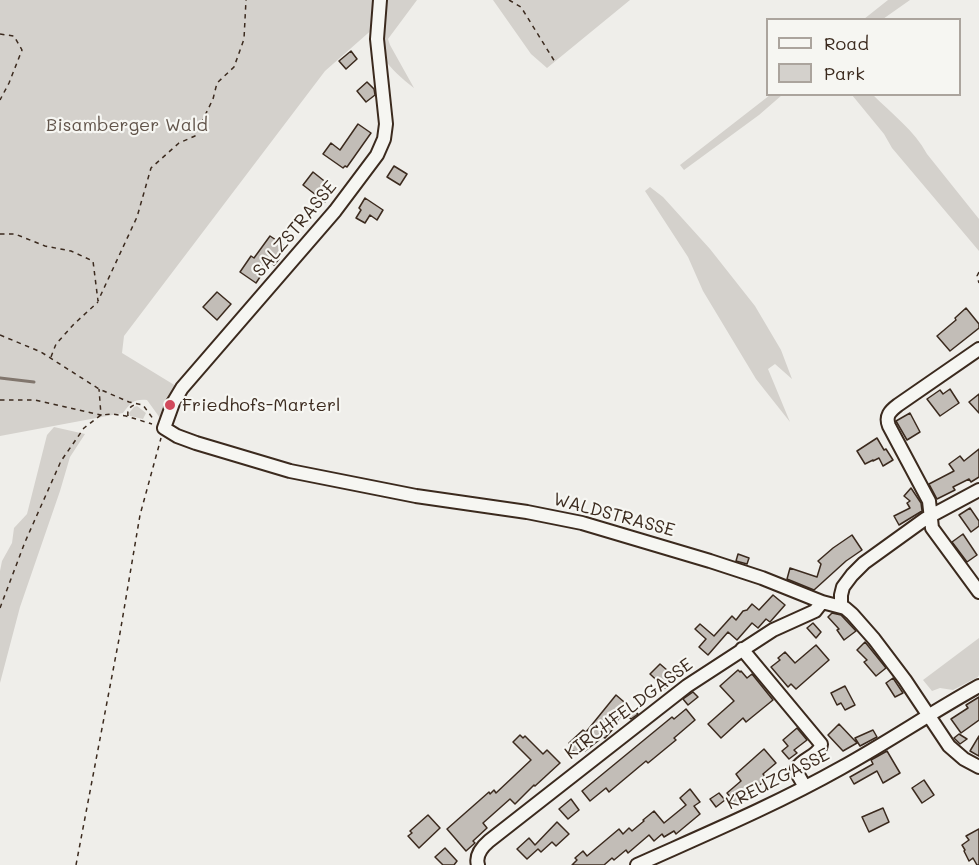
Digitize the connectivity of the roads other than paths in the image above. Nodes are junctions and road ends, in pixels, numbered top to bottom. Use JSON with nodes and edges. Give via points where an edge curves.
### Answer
{"nodes":[{"id":1,"x":380,"y":0,"type":"edge"},
{"id":2,"x":979,"y":349,"type":"edge"},
{"id":3,"x":164,"y":428,"type":"joint"},
{"id":4,"x":979,"y":490,"type":"edge"},
{"id":5,"x":931,"y":515,"type":"junction"},
{"id":6,"x":979,"y":592,"type":"edge"},
{"id":7,"x":822,"y":602,"type":"junction"},
{"id":8,"x":841,"y":606,"type":"junction"},
{"id":9,"x":742,"y":649,"type":"junction"},
{"id":10,"x":979,"y":686,"type":"edge"},
{"id":11,"x":928,"y":715,"type":"junction"},
{"id":12,"x":979,"y":767,"type":"edge"},
{"id":13,"x":805,"y":787,"type":"junction"},
{"id":14,"x":478,"y":865,"type":"edge"},
{"id":15,"x":638,"y":865,"type":"edge"}],
"edges":[{"from":1,"to":3,"type":"street","name":"SALZSTRASSE","via":[[377,28],[386,124],[377,155],[335,211],[182,388]]},
{"from":2,"to":5,"type":"street","via":[[888,416],[889,426],[929,501]]},
{"from":3,"to":7,"type":"street","name":"WALDSTRASSE","via":[[196,443],[290,471],[582,523],[719,564]]},
{"from":4,"to":5,"type":"street"},
{"from":5,"to":6,"type":"street","via":[[932,528]]},
{"from":5,"to":8,"type":"street","via":[[859,568],[843,587]]},
{"from":7,"to":8,"type":"street","name":"WALDSTRASSE"},
{"from":7,"to":9,"type":"street","name":"KIRCHFELDGASSE","via":[[815,611],[777,627]]},
{"from":8,"to":11,"type":"street","via":[[869,633]]},
{"from":9,"to":13,"type":"street","via":[[821,744],[818,752],[797,768]]},
{"from":9,"to":14,"type":"street","name":"KIRCHFELDGASSE","via":[[687,686],[493,837],[480,851]]},
{"from":10,"to":11,"type":"street","name":"KREUZGASSE"},
{"from":11,"to":12,"type":"street","via":[[953,750]]},
{"from":11,"to":13,"type":"street","name":"KREUZGASSE"},
{"from":13,"to":15,"type":"street","name":"KREUZGASSE"}]}
